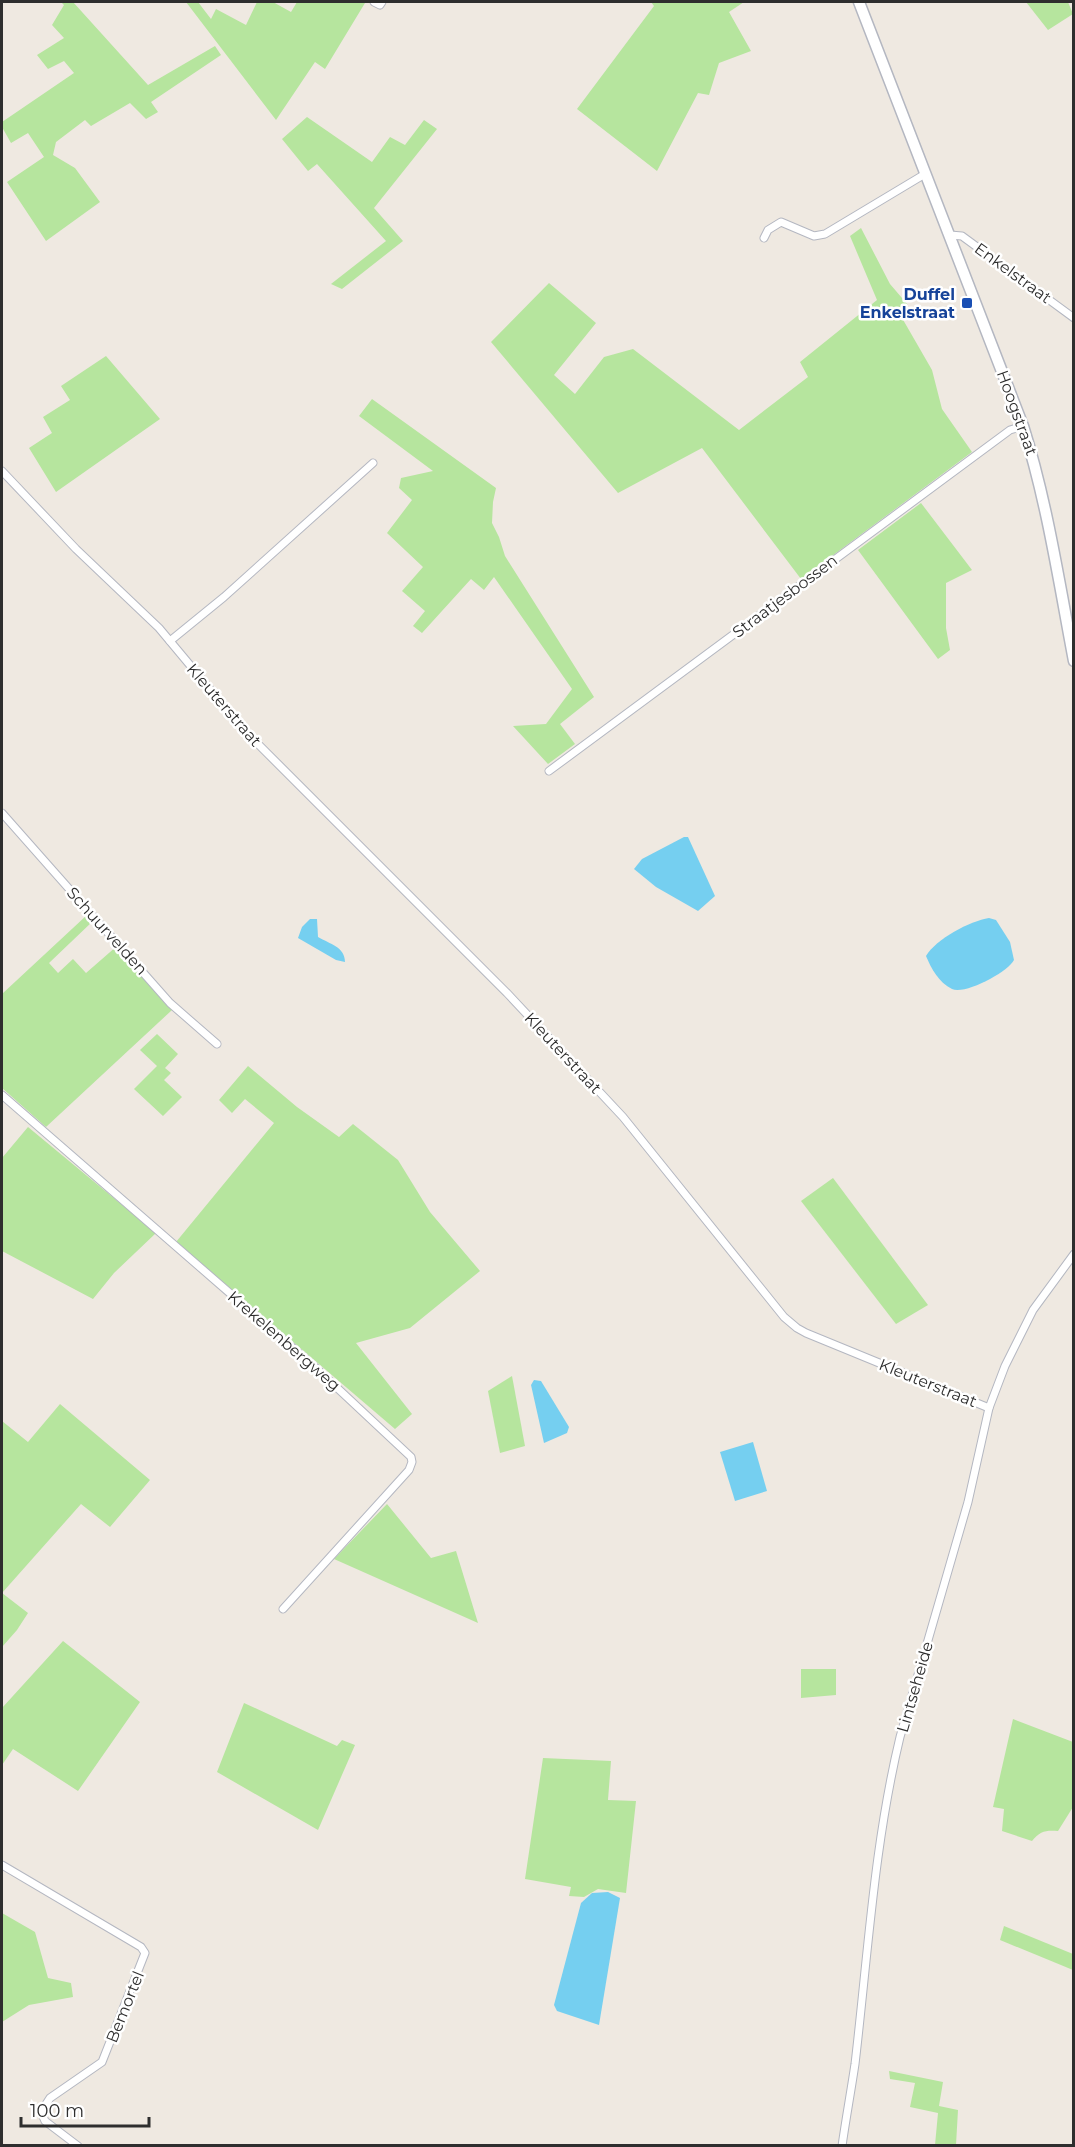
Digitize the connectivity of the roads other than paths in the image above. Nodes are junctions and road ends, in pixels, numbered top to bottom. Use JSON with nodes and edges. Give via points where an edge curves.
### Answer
{"nodes":[{"id":1,"x":374,"y":2,"type":"edge"},
{"id":2,"x":382,"y":2,"type":"edge"},
{"id":3,"x":860,"y":2,"type":"edge"},
{"id":4,"x":926,"y":174,"type":"junction"},
{"id":5,"x":950,"y":235,"type":"junction"},
{"id":6,"x":764,"y":238,"type":"dead end"},
{"id":7,"x":1074,"y":318,"type":"edge"},
{"id":8,"x":1023,"y":426,"type":"junction"},
{"id":9,"x":373,"y":463,"type":"dead end"},
{"id":10,"x":2,"y":471,"type":"edge"},
{"id":11,"x":170,"y":641,"type":"junction"},
{"id":12,"x":1074,"y":661,"type":"edge"},
{"id":13,"x":549,"y":771,"type":"dead end"},
{"id":14,"x":2,"y":813,"type":"edge"},
{"id":15,"x":217,"y":1044,"type":"dead end"},
{"id":16,"x":2,"y":1095,"type":"edge"},
{"id":17,"x":1074,"y":1254,"type":"edge"},
{"id":18,"x":989,"y":1408,"type":"junction"},
{"id":19,"x":283,"y":1609,"type":"dead end"},
{"id":20,"x":2,"y":1865,"type":"edge"},
{"id":21,"x":78,"y":2145,"type":"edge"},
{"id":22,"x":842,"y":2145,"type":"edge"}],
"edges":[{"from":1,"to":2,"type":"street"},
{"from":3,"to":4,"type":"street","name":"Hoogstraat"},
{"from":4,"to":5,"type":"street","name":"Hoogstraat"},
{"from":4,"to":6,"type":"street","via":[[825,234],[814,236],[781,222],[768,230]]},
{"from":5,"to":7,"type":"street","name":"Enkelstraat","via":[[962,236]]},
{"from":5,"to":8,"type":"street","name":"Hoogstraat"},
{"from":8,"to":12,"type":"street","name":"Hoogstraat","via":[[1038,472]]},
{"from":8,"to":13,"type":"street","name":"Straatjesbossen","via":[[1000,437]]},
{"from":9,"to":11,"type":"street"},
{"from":10,"to":11,"type":"street","name":"Kleuterstraat"},
{"from":11,"to":18,"type":"street","name":"Kleuterstraat","via":[[245,731],[507,993],[623,1117],[784,1317],[806,1333]]},
{"from":14,"to":15,"type":"street","name":"Schuurvelden","via":[[170,1003]]},
{"from":16,"to":19,"type":"street","name":"Krekelenbergweg","via":[[317,1369],[411,1457],[409,1470]]},
{"from":17,"to":18,"type":"street","name":"Lintseheide","via":[[1033,1310]]},
{"from":18,"to":22,"type":"street","name":"Lintseheide","via":[[968,1502],[891,1775],[872,1890]]},
{"from":20,"to":21,"type":"street","name":"Bemortel","via":[[141,1947],[145,1953],[102,2062],[50,2098],[41,2112],[45,2121]]}]}
